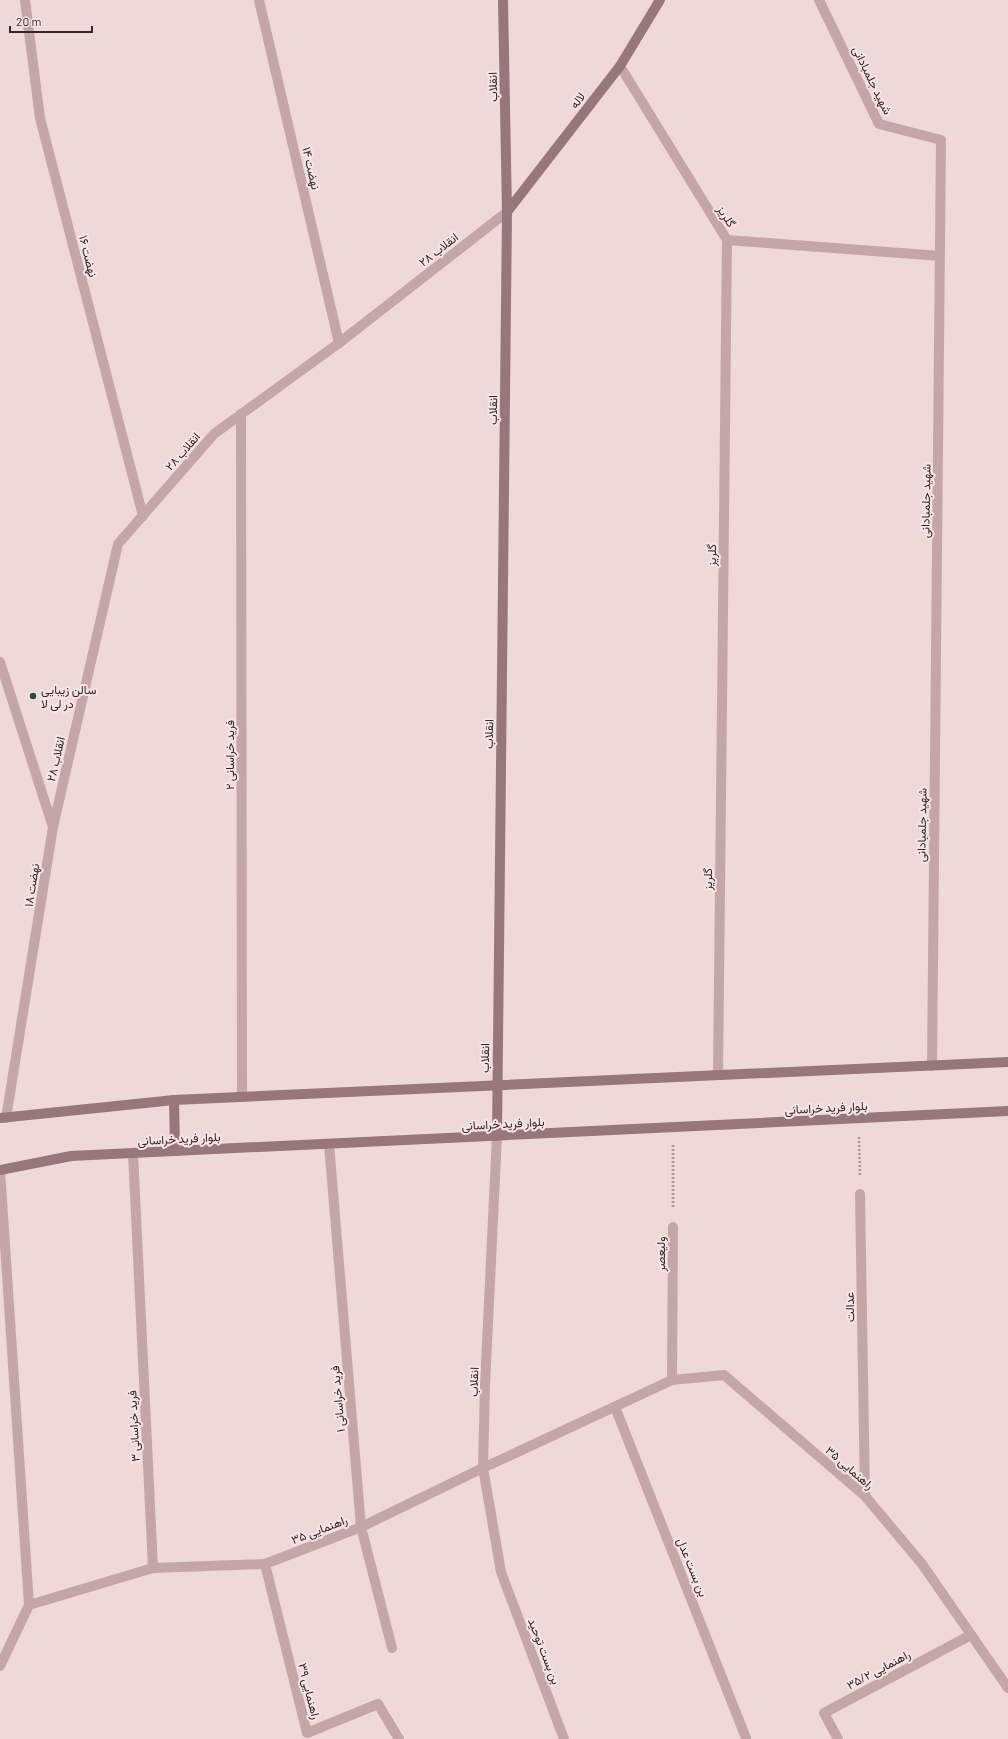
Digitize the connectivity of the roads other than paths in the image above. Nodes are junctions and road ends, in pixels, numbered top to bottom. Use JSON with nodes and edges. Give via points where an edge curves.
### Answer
{"nodes":[{"id":1,"x":25,"y":0,"type":"edge"},
{"id":2,"x":259,"y":0,"type":"edge"},
{"id":3,"x":503,"y":0,"type":"edge"},
{"id":4,"x":660,"y":0,"type":"edge"},
{"id":5,"x":819,"y":0,"type":"edge"},
{"id":6,"x":620,"y":66,"type":"junction"},
{"id":7,"x":507,"y":212,"type":"junction"},
{"id":8,"x":727,"y":240,"type":"junction"},
{"id":9,"x":940,"y":256,"type":"junction"},
{"id":10,"x":339,"y":343,"type":"junction"},
{"id":11,"x":241,"y":414,"type":"junction"},
{"id":12,"x":143,"y":516,"type":"junction"},
{"id":13,"x":0,"y":662,"type":"edge"},
{"id":14,"x":53,"y":827,"type":"junction"},
{"id":15,"x":1008,"y":1062,"type":"edge"},
{"id":16,"x":932,"y":1066,"type":"junction"},
{"id":17,"x":718,"y":1075,"type":"junction"},
{"id":18,"x":497,"y":1086,"type":"junction"},
{"id":19,"x":242,"y":1097,"type":"junction"},
{"id":20,"x":174,"y":1100,"type":"junction"},
{"id":21,"x":1008,"y":1111,"type":"edge"},
{"id":22,"x":3,"y":1118,"type":"edge"},
{"id":23,"x":497,"y":1136,"type":"junction"},
{"id":24,"x":329,"y":1144,"type":"junction"},
{"id":25,"x":175,"y":1151,"type":"junction"},
{"id":26,"x":134,"y":1153,"type":"junction"},
{"id":27,"x":0,"y":1170,"type":"edge"},
{"id":28,"x":860,"y":1194,"type":"road end"},
{"id":29,"x":673,"y":1227,"type":"road end"},
{"id":30,"x":672,"y":1380,"type":"junction"},
{"id":31,"x":615,"y":1407,"type":"junction"},
{"id":32,"x":483,"y":1468,"type":"junction"},
{"id":33,"x":865,"y":1496,"type":"junction"},
{"id":34,"x":361,"y":1526,"type":"junction"},
{"id":35,"x":265,"y":1564,"type":"junction"},
{"id":36,"x":153,"y":1568,"type":"junction"},
{"id":37,"x":501,"y":1572,"type":"joint"},
{"id":38,"x":29,"y":1605,"type":"junction"},
{"id":39,"x":971,"y":1635,"type":"junction"},
{"id":40,"x":392,"y":1648,"type":"dead end"},
{"id":41,"x":0,"y":1666,"type":"edge"},
{"id":42,"x":1008,"y":1688,"type":"edge"},
{"id":43,"x":746,"y":1738,"type":"dead end"},
{"id":44,"x":399,"y":1739,"type":"edge"},
{"id":45,"x":564,"y":1739,"type":"edge"},
{"id":46,"x":838,"y":1739,"type":"edge"}],
"edges":[{"from":1,"to":12,"type":"street","name":"نهضت ۱۶","via":[[40,118]]},
{"from":2,"to":10,"type":"street","name":"نهضت ۱۴"},
{"from":3,"to":7,"type":"street","name":"انقلاب"},
{"from":4,"to":6,"type":"street","name":"لاله"},
{"from":5,"to":9,"type":"street","name":"شهید جلمبادانی","via":[[879,124],[941,140]]},
{"from":6,"to":7,"type":"street","name":"لاله"},
{"from":6,"to":8,"type":"street","name":"گلریز"},
{"from":7,"to":10,"type":"street","name":"انقلاب ۲۸"},
{"from":7,"to":18,"type":"street","name":"انقلاب"},
{"from":8,"to":9,"type":"street"},
{"from":8,"to":17,"type":"street","name":"گلریز"},
{"from":9,"to":16,"type":"street","name":"شهید جلمبادانی"},
{"from":10,"to":11,"type":"street","name":"انقلاب ۲۸"},
{"from":11,"to":12,"type":"street","name":"انقلاب ۲۸","via":[[214,434]]},
{"from":11,"to":19,"type":"street","name":"فرید خراسانی ۲"},
{"from":12,"to":14,"type":"street","name":"انقلاب ۲۸","via":[[118,544]]},
{"from":13,"to":14,"type":"street","name":"نهضت ۱۸"},
{"from":14,"to":22,"type":"street","name":"نهضت ۱۸"},
{"from":15,"to":16,"type":"street"},
{"from":16,"to":17,"type":"street"},
{"from":17,"to":18,"type":"street"},
{"from":18,"to":19,"type":"street"},
{"from":18,"to":23,"type":"street","name":"انقلاب"},
{"from":19,"to":20,"type":"street"},
{"from":20,"to":22,"type":"street"},
{"from":20,"to":25,"type":"street"},
{"from":21,"to":23,"type":"street","name":"بلوار فرید خراسانی"},
{"from":23,"to":24,"type":"street","name":"بلوار فرید خراسانی"},
{"from":23,"to":32,"type":"street","name":"انقلاب"},
{"from":24,"to":25,"type":"street","name":"بلوار فرید خراسانی"},
{"from":24,"to":34,"type":"street","name":"فرید خراسانی ۱"},
{"from":25,"to":26,"type":"street","name":"بلوار فرید خراسانی"},
{"from":26,"to":27,"type":"street","name":"بلوار فرید خراسانی","via":[[71,1156]]},
{"from":26,"to":36,"type":"street","name":"فرید خراسانی ۳"},
{"from":27,"to":38,"type":"street"},
{"from":28,"to":33,"type":"street","name":"عدالت"},
{"from":29,"to":30,"type":"street","name":"ولیعصر"},
{"from":30,"to":31,"type":"street","name":"راهنمایی ۳۵"},
{"from":30,"to":33,"type":"street","name":"راهنمایی ۳۵","via":[[724,1375]]},
{"from":31,"to":32,"type":"street","name":"راهنمایی ۳۵"},
{"from":31,"to":43,"type":"street","name":"بن بست عدل"},
{"from":32,"to":34,"type":"street","name":"راهنمایی ۳۵"},
{"from":32,"to":37,"type":"street","name":"انقلاب"},
{"from":33,"to":39,"type":"street","name":"راهنمایی ۳۵","via":[[922,1564]]},
{"from":34,"to":35,"type":"street","name":"راهنمایی ۳۵"},
{"from":34,"to":40,"type":"street","name":"فرید خراسانی ۱"},
{"from":35,"to":36,"type":"street","name":"راهنمایی ۳۵"},
{"from":35,"to":44,"type":"street","name":"راهنمایی ۳۹","via":[[307,1733],[378,1704]]},
{"from":36,"to":38,"type":"street"},
{"from":37,"to":45,"type":"street","name":"بن بست توحید"},
{"from":38,"to":41,"type":"street"},
{"from":39,"to":42,"type":"street","name":"راهنمایی ۳۵"},
{"from":39,"to":46,"type":"street","name":"راهنمایی ۳۵/۲","via":[[824,1713]]}]}
